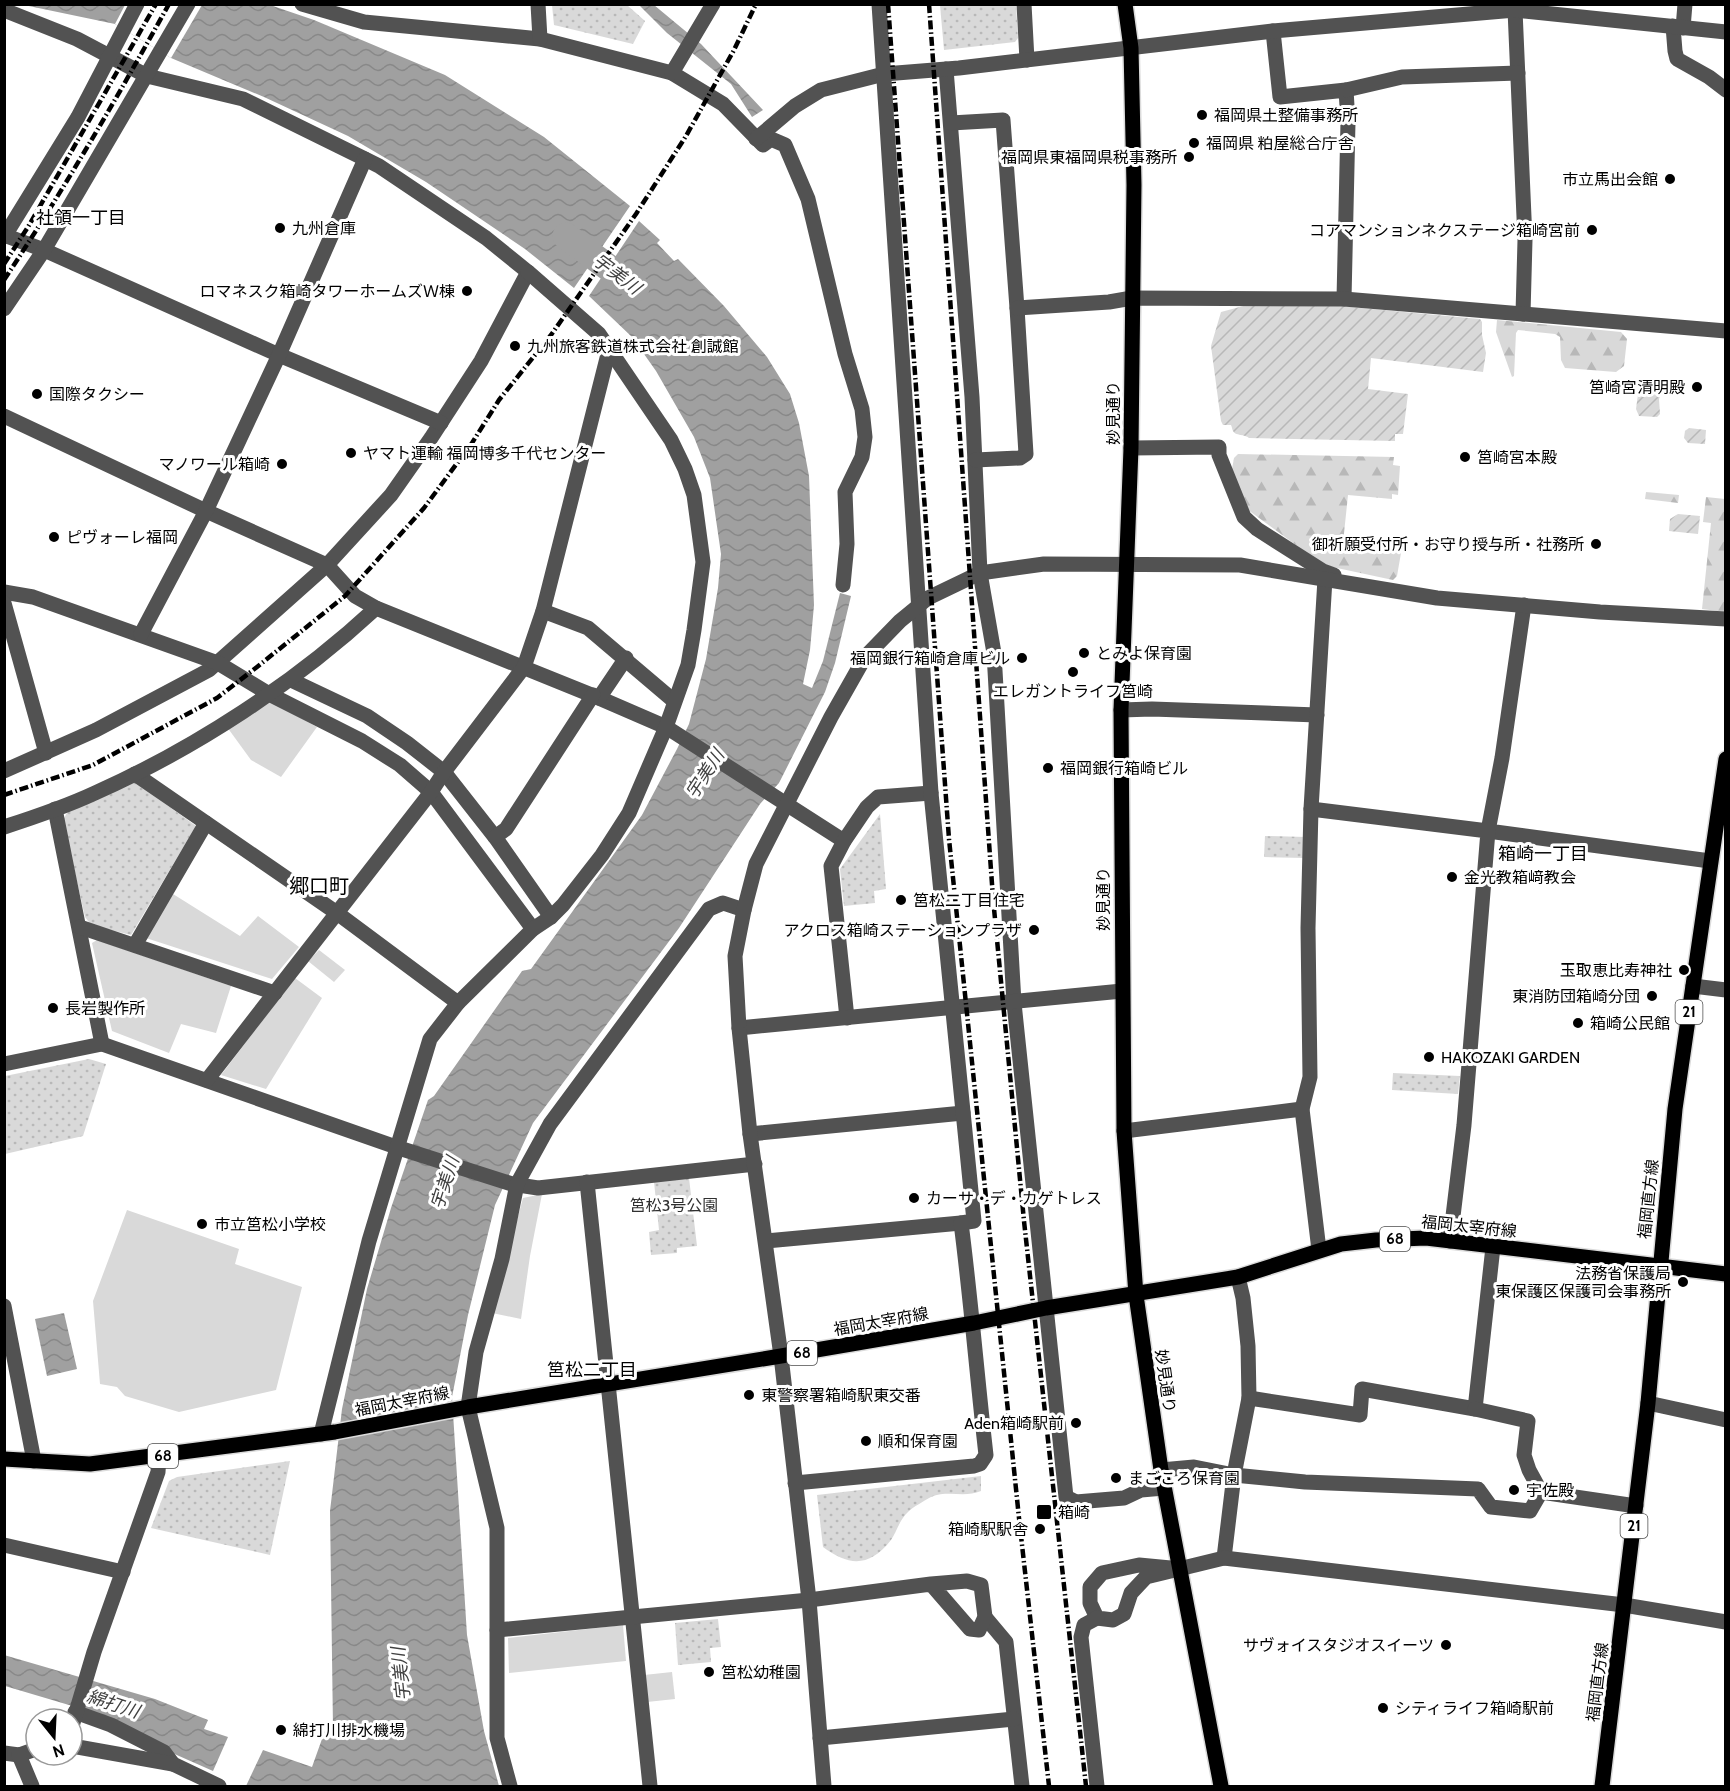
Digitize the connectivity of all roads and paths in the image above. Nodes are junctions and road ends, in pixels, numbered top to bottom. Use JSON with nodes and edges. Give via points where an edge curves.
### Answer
{"nodes":[{"id":1,"x":137,"y":4,"type":"edge"},
{"id":2,"x":188,"y":4,"type":"edge"},
{"id":3,"x":302,"y":4,"type":"edge"},
{"id":4,"x":538,"y":4,"type":"edge"},
{"id":5,"x":713,"y":4,"type":"edge"},
{"id":6,"x":879,"y":4,"type":"edge"},
{"id":7,"x":1024,"y":4,"type":"edge"},
{"id":8,"x":1125,"y":4,"type":"edge"},
{"id":9,"x":1685,"y":4,"type":"edge"},
{"id":10,"x":4,"y":10,"type":"edge"},
{"id":11,"x":1515,"y":10,"type":"junction"},
{"id":12,"x":1570,"y":11,"type":"edge"},
{"id":13,"x":1678,"y":27,"type":"junction"},
{"id":14,"x":1273,"y":31,"type":"junction"},
{"id":15,"x":1725,"y":32,"type":"edge"},
{"id":16,"x":540,"y":39,"type":"junction"},
{"id":17,"x":1131,"y":48,"type":"junction"},
{"id":18,"x":113,"y":52,"type":"junction"},
{"id":19,"x":1027,"y":60,"type":"junction"},
{"id":20,"x":946,"y":69,"type":"junction"},
{"id":21,"x":150,"y":72,"type":"junction"},
{"id":22,"x":672,"y":73,"type":"junction"},
{"id":23,"x":1518,"y":73,"type":"junction"},
{"id":24,"x":884,"y":74,"type":"junction"},
{"id":25,"x":1346,"y":90,"type":"junction"},
{"id":26,"x":1725,"y":90,"type":"edge"},
{"id":27,"x":951,"y":123,"type":"junction"},
{"id":28,"x":756,"y":139,"type":"junction"},
{"id":29,"x":365,"y":159,"type":"junction"},
{"id":30,"x":5,"y":236,"type":"edge"},
{"id":31,"x":44,"y":250,"type":"junction"},
{"id":32,"x":528,"y":272,"type":"junction"},
{"id":33,"x":1132,"y":298,"type":"junction"},
{"id":34,"x":1344,"y":299,"type":"junction"},
{"id":35,"x":1017,"y":308,"type":"junction"},
{"id":36,"x":4,"y":309,"type":"edge"},
{"id":37,"x":1523,"y":314,"type":"junction"},
{"id":38,"x":1725,"y":331,"type":"edge"},
{"id":39,"x":611,"y":351,"type":"junction"},
{"id":40,"x":279,"y":355,"type":"junction"},
{"id":41,"x":4,"y":416,"type":"edge"},
{"id":42,"x":441,"y":423,"type":"junction"},
{"id":43,"x":1131,"y":448,"type":"junction"},
{"id":44,"x":975,"y":460,"type":"junction"},
{"id":45,"x":206,"y":511,"type":"junction"},
{"id":46,"x":327,"y":565,"type":"junction"},
{"id":47,"x":1126,"y":565,"type":"junction"},
{"id":48,"x":980,"y":573,"type":"junction"},
{"id":49,"x":1325,"y":579,"type":"junction"},
{"id":50,"x":843,"y":585,"type":"dead end"},
{"id":51,"x":1364,"y":587,"type":"junction"},
{"id":52,"x":4,"y":592,"type":"edge"},
{"id":53,"x":4,"y":603,"type":"edge"},
{"id":54,"x":1524,"y":605,"type":"junction"},
{"id":55,"x":918,"y":606,"type":"junction"},
{"id":56,"x":376,"y":608,"type":"junction"},
{"id":57,"x":543,"y":611,"type":"junction"},
{"id":58,"x":1725,"y":619,"type":"edge"},
{"id":59,"x":141,"y":634,"type":"junction"},
{"id":60,"x":626,"y":658,"type":"junction"},
{"id":61,"x":218,"y":663,"type":"junction"},
{"id":62,"x":524,"y":667,"type":"junction"},
{"id":63,"x":291,"y":680,"type":"junction"},
{"id":64,"x":268,"y":694,"type":"junction"},
{"id":65,"x":596,"y":697,"type":"junction"},
{"id":66,"x":674,"y":701,"type":"junction"},
{"id":67,"x":1121,"y":710,"type":"junction"},
{"id":68,"x":1317,"y":715,"type":"junction"},
{"id":69,"x":672,"y":731,"type":"junction"},
{"id":70,"x":46,"y":753,"type":"junction"},
{"id":71,"x":1725,"y":759,"type":"edge"},
{"id":72,"x":4,"y":771,"type":"edge"},
{"id":73,"x":444,"y":772,"type":"junction"},
{"id":74,"x":135,"y":774,"type":"junction"},
{"id":75,"x":431,"y":792,"type":"junction"},
{"id":76,"x":931,"y":793,"type":"junction"},
{"id":77,"x":789,"y":804,"type":"junction"},
{"id":78,"x":55,"y":809,"type":"junction"},
{"id":79,"x":1311,"y":809,"type":"junction"},
{"id":80,"x":1721,"y":821,"type":"edge"},
{"id":81,"x":206,"y":823,"type":"junction"},
{"id":82,"x":4,"y":827,"type":"edge"},
{"id":83,"x":1488,"y":831,"type":"junction"},
{"id":84,"x":495,"y":837,"type":"junction"},
{"id":85,"x":844,"y":841,"type":"junction"},
{"id":86,"x":1710,"y":861,"type":"junction"},
{"id":87,"x":744,"y":909,"type":"junction"},
{"id":88,"x":337,"y":913,"type":"junction"},
{"id":89,"x":551,"y":917,"type":"junction"},
{"id":90,"x":80,"y":927,"type":"junction"},
{"id":91,"x":533,"y":929,"type":"junction"},
{"id":92,"x":135,"y":945,"type":"junction"},
{"id":93,"x":1693,"y":986,"type":"junction"},
{"id":94,"x":1725,"y":990,"type":"edge"},
{"id":95,"x":1122,"y":991,"type":"junction"},
{"id":96,"x":275,"y":993,"type":"junction"},
{"id":97,"x":458,"y":1003,"type":"junction"},
{"id":98,"x":1014,"y":1003,"type":"junction"},
{"id":99,"x":954,"y":1008,"type":"junction"},
{"id":100,"x":847,"y":1018,"type":"junction"},
{"id":101,"x":739,"y":1028,"type":"junction"},
{"id":102,"x":102,"y":1044,"type":"junction"},
{"id":103,"x":4,"y":1064,"type":"edge"},
{"id":104,"x":207,"y":1080,"type":"junction"},
{"id":105,"x":1302,"y":1109,"type":"junction"},
{"id":106,"x":963,"y":1113,"type":"junction"},
{"id":107,"x":1124,"y":1131,"type":"junction"},
{"id":108,"x":750,"y":1134,"type":"junction"},
{"id":109,"x":403,"y":1149,"type":"junction"},
{"id":110,"x":755,"y":1164,"type":"junction"},
{"id":111,"x":587,"y":1182,"type":"junction"},
{"id":112,"x":514,"y":1184,"type":"junction"},
{"id":113,"x":961,"y":1223,"type":"junction"},
{"id":114,"x":766,"y":1241,"type":"junction"},
{"id":115,"x":1450,"y":1241,"type":"junction"},
{"id":116,"x":1493,"y":1247,"type":"junction"},
{"id":117,"x":1319,"y":1250,"type":"junction"},
{"id":118,"x":1659,"y":1266,"type":"junction"},
{"id":119,"x":1725,"y":1274,"type":"edge"},
{"id":120,"x":1239,"y":1277,"type":"junction"},
{"id":121,"x":1136,"y":1294,"type":"junction"},
{"id":122,"x":1046,"y":1308,"type":"junction"},
{"id":123,"x":5,"y":1311,"type":"edge"},
{"id":124,"x":974,"y":1323,"type":"junction"},
{"id":125,"x":781,"y":1356,"type":"junction"},
{"id":126,"x":607,"y":1384,"type":"junction"},
{"id":127,"x":1249,"y":1398,"type":"junction"},
{"id":128,"x":1648,"y":1403,"type":"junction"},
{"id":129,"x":463,"y":1408,"type":"junction"},
{"id":130,"x":1475,"y":1408,"type":"junction"},
{"id":131,"x":1725,"y":1420,"type":"edge"},
{"id":132,"x":328,"y":1433,"type":"junction"},
{"id":133,"x":159,"y":1456,"type":"junction"},
{"id":134,"x":4,"y":1459,"type":"edge"},
{"id":135,"x":34,"y":1461,"type":"junction"},
{"id":136,"x":1161,"y":1470,"type":"junction"},
{"id":137,"x":1234,"y":1475,"type":"junction"},
{"id":138,"x":795,"y":1483,"type":"junction"},
{"id":139,"x":1164,"y":1488,"type":"junction"},
{"id":140,"x":1541,"y":1491,"type":"junction"},
{"id":141,"x":1636,"y":1506,"type":"junction"},
{"id":142,"x":4,"y":1545,"type":"edge"},
{"id":143,"x":1224,"y":1558,"type":"junction"},
{"id":144,"x":1181,"y":1569,"type":"junction"},
{"id":145,"x":123,"y":1572,"type":"junction"},
{"id":146,"x":931,"y":1584,"type":"junction"},
{"id":147,"x":809,"y":1600,"type":"junction"},
{"id":148,"x":1624,"y":1605,"type":"junction"},
{"id":149,"x":631,"y":1617,"type":"junction"},
{"id":150,"x":985,"y":1617,"type":"junction"},
{"id":151,"x":1097,"y":1618,"type":"junction"},
{"id":152,"x":1725,"y":1622,"type":"edge"},
{"id":153,"x":497,"y":1630,"type":"junction"},
{"id":154,"x":78,"y":1707,"type":"edge"},
{"id":155,"x":1014,"y":1719,"type":"junction"},
{"id":156,"x":84,"y":1721,"type":"edge"},
{"id":157,"x":820,"y":1738,"type":"junction"},
{"id":158,"x":84,"y":1748,"type":"edge"},
{"id":159,"x":12,"y":1754,"type":"edge"},
{"id":160,"x":173,"y":1764,"type":"junction"},
{"id":161,"x":32,"y":1786,"type":"edge"},
{"id":162,"x":219,"y":1786,"type":"edge"},
{"id":163,"x":510,"y":1786,"type":"edge"},
{"id":164,"x":650,"y":1786,"type":"edge"},
{"id":165,"x":824,"y":1786,"type":"edge"},
{"id":166,"x":1022,"y":1786,"type":"edge"},
{"id":167,"x":1097,"y":1786,"type":"edge"},
{"id":168,"x":1221,"y":1786,"type":"edge"},
{"id":169,"x":1602,"y":1786,"type":"edge"}],
"edges":[{"from":1,"to":18,"type":"street"},
{"from":2,"to":21,"type":"street"},
{"from":3,"to":16,"type":"street","via":[[364,22]]},
{"from":4,"to":16,"type":"street"},
{"from":5,"to":22,"type":"street"},
{"from":6,"to":24,"type":"street"},
{"from":7,"to":19,"type":"street"},
{"from":8,"to":17,"type":"main road","name":"妙見通り"},
{"from":9,"to":13,"type":"street"},
{"from":10,"to":18,"type":"street"},
{"from":11,"to":12,"type":"street"},
{"from":11,"to":14,"type":"street"},
{"from":11,"to":23,"type":"street"},
{"from":12,"to":13,"type":"street"},
{"from":13,"to":15,"type":"street"},
{"from":13,"to":26,"type":"street","via":[[1677,59]]},
{"from":14,"to":17,"type":"street"},
{"from":14,"to":25,"type":"street","via":[[1280,97]]},
{"from":16,"to":22,"type":"street"},
{"from":17,"to":19,"type":"street"},
{"from":17,"to":33,"type":"main road","name":"妙見通り"},
{"from":18,"to":21,"type":"street"},
{"from":18,"to":30,"type":"street"},
{"from":19,"to":20,"type":"street"},
{"from":20,"to":24,"type":"street"},
{"from":20,"to":27,"type":"street"},
{"from":21,"to":29,"type":"street","via":[[243,99]]},
{"from":21,"to":31,"type":"street"},
{"from":22,"to":28,"type":"street","via":[[723,104]]},
{"from":23,"to":25,"type":"street","via":[[1401,77]]},
{"from":23,"to":37,"type":"street","via":[[1525,240]]},
{"from":24,"to":28,"type":"street","via":[[821,90]]},
{"from":24,"to":55,"type":"street"},
{"from":25,"to":34,"type":"street"},
{"from":27,"to":35,"type":"street","via":[[1003,120]]},
{"from":27,"to":44,"type":"street"},
{"from":28,"to":50,"type":"street","via":[[763,146],[771,139],[785,145],[808,199],[862,409],[862,457],[845,492],[847,544]]},
{"from":29,"to":32,"type":"street","via":[[486,238]]},
{"from":29,"to":40,"type":"street"},
{"from":30,"to":31,"type":"street"},
{"from":31,"to":36,"type":"street"},
{"from":31,"to":40,"type":"street"},
{"from":32,"to":39,"type":"street","via":[[598,334]]},
{"from":32,"to":42,"type":"street","via":[[482,361]]},
{"from":33,"to":34,"type":"street"},
{"from":33,"to":35,"type":"street"},
{"from":33,"to":43,"type":"main road","name":"妙見通り"},
{"from":34,"to":37,"type":"street"},
{"from":35,"to":44,"type":"street","via":[[1026,454],[1020,458]]},
{"from":37,"to":38,"type":"street"},
{"from":39,"to":57,"type":"street"},
{"from":39,"to":66,"type":"street","via":[[671,440],[694,495],[703,562],[688,665]]},
{"from":40,"to":42,"type":"street"},
{"from":40,"to":45,"type":"street"},
{"from":41,"to":45,"type":"street"},
{"from":42,"to":46,"type":"street","via":[[391,495]]},
{"from":43,"to":47,"type":"main road","name":"妙見通り"},
{"from":43,"to":51,"type":"street","via":[[1219,447],[1244,517],[1323,571]]},
{"from":44,"to":48,"type":"street"},
{"from":45,"to":46,"type":"street"},
{"from":45,"to":59,"type":"street"},
{"from":46,"to":56,"type":"street","via":[[355,596]]},
{"from":46,"to":61,"type":"street"},
{"from":47,"to":48,"type":"street","via":[[1044,564]]},
{"from":47,"to":49,"type":"street","via":[[1240,565]]},
{"from":47,"to":67,"type":"main road","name":"妙見通り"},
{"from":48,"to":55,"type":"street"},
{"from":48,"to":98,"type":"street","via":[[994,653]]},
{"from":49,"to":51,"type":"street"},
{"from":49,"to":68,"type":"street"},
{"from":51,"to":54,"type":"street"},
{"from":52,"to":59,"type":"street","via":[[33,597]]},
{"from":53,"to":70,"type":"street"},
{"from":54,"to":58,"type":"street"},
{"from":54,"to":83,"type":"street"},
{"from":55,"to":76,"type":"street"},
{"from":55,"to":77,"type":"street","via":[[864,657]]},
{"from":56,"to":62,"type":"street"},
{"from":56,"to":63,"type":"street"},
{"from":57,"to":60,"type":"street","via":[[588,628]]},
{"from":57,"to":62,"type":"street"},
{"from":59,"to":61,"type":"street"},
{"from":60,"to":65,"type":"street"},
{"from":60,"to":66,"type":"street"},
{"from":61,"to":64,"type":"street"},
{"from":61,"to":70,"type":"street","via":[[150,703]]},
{"from":62,"to":65,"type":"street"},
{"from":62,"to":73,"type":"street"},
{"from":63,"to":64,"type":"street"},
{"from":63,"to":73,"type":"street","via":[[367,716]]},
{"from":64,"to":74,"type":"street"},
{"from":64,"to":75,"type":"street","via":[[362,741],[400,765]]},
{"from":65,"to":69,"type":"street"},
{"from":65,"to":84,"type":"street","via":[[506,829]]},
{"from":66,"to":69,"type":"street"},
{"from":67,"to":68,"type":"street"},
{"from":67,"to":95,"type":"main road","name":"妙見通り"},
{"from":68,"to":79,"type":"street"},
{"from":69,"to":77,"type":"street"},
{"from":69,"to":89,"type":"street","via":[[602,855]]},
{"from":70,"to":72,"type":"street"},
{"from":71,"to":80,"type":"main road","name":"福岡直方線","number":"21"},
{"from":73,"to":75,"type":"street"},
{"from":73,"to":84,"type":"street"},
{"from":74,"to":78,"type":"street"},
{"from":74,"to":81,"type":"street"},
{"from":75,"to":88,"type":"street"},
{"from":75,"to":91,"type":"street"},
{"from":76,"to":85,"type":"street","via":[[878,797]]},
{"from":76,"to":99,"type":"street"},
{"from":77,"to":85,"type":"street"},
{"from":77,"to":87,"type":"street","via":[[756,864]]},
{"from":78,"to":82,"type":"street"},
{"from":78,"to":90,"type":"street"},
{"from":79,"to":83,"type":"street"},
{"from":79,"to":105,"type":"street","via":[[1310,1077]]},
{"from":80,"to":86,"type":"main road","name":"福岡直方線","number":"21"},
{"from":81,"to":88,"type":"street"},
{"from":81,"to":92,"type":"street"},
{"from":83,"to":86,"type":"street"},
{"from":83,"to":115,"type":"street","via":[[1464,1125]]},
{"from":84,"to":89,"type":"street"},
{"from":85,"to":100,"type":"street","via":[[831,866]]},
{"from":86,"to":93,"type":"main road","name":"福岡直方線","number":"21"},
{"from":87,"to":101,"type":"street","via":[[735,956]]},
{"from":87,"to":112,"type":"street","via":[[723,903],[710,909],[550,1124]]},
{"from":88,"to":96,"type":"street"},
{"from":88,"to":97,"type":"street"},
{"from":89,"to":91,"type":"street"},
{"from":90,"to":92,"type":"street"},
{"from":90,"to":102,"type":"street"},
{"from":91,"to":97,"type":"street"},
{"from":92,"to":96,"type":"street"},
{"from":93,"to":94,"type":"street"},
{"from":93,"to":118,"type":"main road","name":"福岡直方線","number":"21","via":[[1675,1109]]},
{"from":95,"to":98,"type":"street"},
{"from":95,"to":107,"type":"main road","name":"妙見通り"},
{"from":96,"to":104,"type":"street"},
{"from":97,"to":109,"type":"street","via":[[430,1039]]},
{"from":98,"to":99,"type":"street"},
{"from":98,"to":122,"type":"street"},
{"from":99,"to":100,"type":"street"},
{"from":99,"to":106,"type":"street"},
{"from":100,"to":101,"type":"street"},
{"from":101,"to":108,"type":"street"},
{"from":102,"to":103,"type":"street"},
{"from":102,"to":104,"type":"street"},
{"from":104,"to":109,"type":"street"},
{"from":105,"to":107,"type":"street"},
{"from":105,"to":117,"type":"street"},
{"from":106,"to":108,"type":"street"},
{"from":106,"to":113,"type":"street","via":[[974,1221]]},
{"from":107,"to":121,"type":"main road","name":"妙見通り"},
{"from":108,"to":110,"type":"street"},
{"from":109,"to":112,"type":"street"},
{"from":109,"to":132,"type":"street","via":[[369,1240]]},
{"from":110,"to":111,"type":"street"},
{"from":110,"to":114,"type":"street"},
{"from":111,"to":112,"type":"street","via":[[538,1188]]},
{"from":111,"to":126,"type":"street"},
{"from":112,"to":129,"type":"street","via":[[502,1259]]},
{"from":113,"to":114,"type":"street"},
{"from":113,"to":124,"type":"street"},
{"from":114,"to":125,"type":"street"},
{"from":115,"to":116,"type":"main road","name":"福岡太宰府線","number":"68"},
{"from":115,"to":117,"type":"main road","name":"福岡太宰府線","number":"68","via":[[1376,1240]]},
{"from":116,"to":118,"type":"main road","name":"福岡太宰府線","number":"68"},
{"from":116,"to":130,"type":"street"},
{"from":117,"to":120,"type":"main road","name":"福岡太宰府線","number":"68"},
{"from":118,"to":119,"type":"main road","name":"福岡太宰府線","number":"68"},
{"from":118,"to":128,"type":"main road","name":"福岡直方線","number":"21"},
{"from":120,"to":121,"type":"main road","name":"福岡太宰府線","number":"68"},
{"from":120,"to":127,"type":"street","via":[[1248,1346]]},
{"from":121,"to":122,"type":"main road","name":"福岡太宰府線","number":"68"},
{"from":121,"to":136,"type":"main road","name":"妙見通り"},
{"from":122,"to":124,"type":"main road","name":"福岡太宰府線","number":"68"},
{"from":122,"to":139,"type":"street","via":[[1066,1497],[1076,1502],[1124,1498],[1141,1490]]},
{"from":123,"to":135,"type":"street"},
{"from":124,"to":125,"type":"main road","name":"福岡太宰府線","number":"68"},
{"from":124,"to":138,"type":"street","via":[[986,1455],[980,1464]]},
{"from":125,"to":126,"type":"main road","name":"福岡太宰府線","number":"68"},
{"from":125,"to":138,"type":"street"},
{"from":126,"to":129,"type":"main road","name":"福岡太宰府線","number":"68"},
{"from":126,"to":149,"type":"street"},
{"from":127,"to":130,"type":"street","via":[[1360,1415],[1362,1389]]},
{"from":127,"to":137,"type":"street"},
{"from":128,"to":131,"type":"street"},
{"from":128,"to":141,"type":"main road","name":"福岡直方線","number":"21"},
{"from":129,"to":132,"type":"main road","name":"福岡太宰府線","number":"68"},
{"from":129,"to":153,"type":"street","via":[[497,1528]]},
{"from":130,"to":140,"type":"street","via":[[1528,1421],[1524,1455]]},
{"from":132,"to":133,"type":"main road","name":"福岡太宰府線","number":"68"},
{"from":133,"to":135,"type":"main road","name":"福岡太宰府線","number":"68","via":[[90,1464]]},
{"from":133,"to":145,"type":"street","via":[[158,1472]]},
{"from":134,"to":135,"type":"main road","name":"福岡太宰府線","number":"68"},
{"from":136,"to":137,"type":"street","via":[[1194,1467]]},
{"from":136,"to":139,"type":"main road","name":"妙見通り"},
{"from":137,"to":140,"type":"street","via":[[1478,1489],[1491,1507],[1530,1511]]},
{"from":137,"to":143,"type":"street"},
{"from":138,"to":147,"type":"street"},
{"from":139,"to":144,"type":"main road","name":"妙見通り"},
{"from":140,"to":141,"type":"street"},
{"from":141,"to":148,"type":"main road","name":"福岡直方線","number":"21"},
{"from":142,"to":145,"type":"street"},
{"from":143,"to":144,"type":"street"},
{"from":143,"to":148,"type":"street"},
{"from":144,"to":151,"type":"street","via":[[1146,1577],[1131,1593],[1124,1614],[1113,1620]]},
{"from":144,"to":151,"type":"street","via":[[1139,1564],[1102,1573],[1090,1587],[1090,1603]]},
{"from":144,"to":168,"type":"main road","name":"妙見通り"},
{"from":145,"to":154,"type":"street"},
{"from":146,"to":147,"type":"street"},
{"from":146,"to":150,"type":"street","via":[[970,1629],[979,1630]]},
{"from":146,"to":150,"type":"street","via":[[967,1581],[981,1585]]},
{"from":147,"to":149,"type":"street"},
{"from":147,"to":157,"type":"street"},
{"from":148,"to":152,"type":"street"},
{"from":148,"to":169,"type":"main road","name":"福岡直方線","number":"21"},
{"from":149,"to":153,"type":"street"},
{"from":149,"to":164,"type":"street"},
{"from":150,"to":155,"type":"street","via":[[1006,1642]]},
{"from":151,"to":167,"type":"street","via":[[1084,1625],[1081,1637]]},
{"from":153,"to":163,"type":"street","via":[[497,1738]]},
{"from":155,"to":157,"type":"street"},
{"from":155,"to":166,"type":"street"},
{"from":156,"to":160,"type":"street","via":[[111,1725],[164,1752]]},
{"from":157,"to":165,"type":"street"},
{"from":158,"to":160,"type":"street"},
{"from":159,"to":161,"type":"street"},
{"from":160,"to":162,"type":"street"}]}
